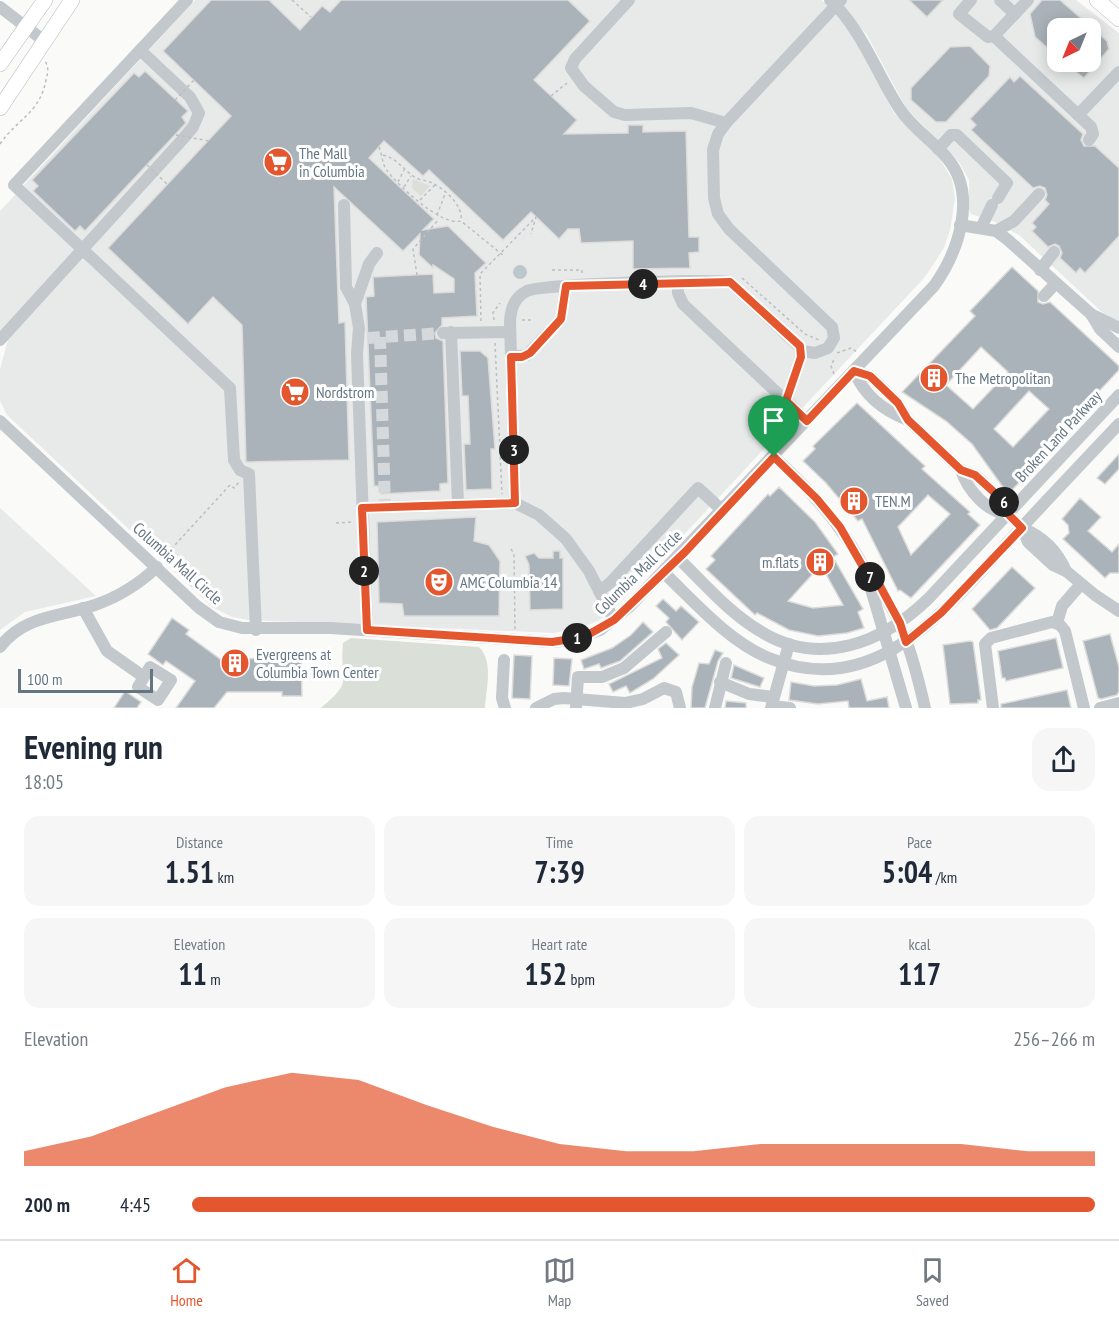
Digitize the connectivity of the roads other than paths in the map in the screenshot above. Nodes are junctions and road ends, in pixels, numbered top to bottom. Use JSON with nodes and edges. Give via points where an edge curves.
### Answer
{"nodes":[{"id":1,"x":45,"y":0,"type":"edge"},
{"id":2,"x":72,"y":0,"type":"edge"},
{"id":3,"x":187,"y":0,"type":"edge"},
{"id":4,"x":629,"y":0,"type":"edge"},
{"id":5,"x":971,"y":0,"type":"edge"},
{"id":6,"x":1000,"y":0,"type":"edge"},
{"id":7,"x":1028,"y":0,"type":"edge"},
{"id":8,"x":836,"y":2,"type":"edge"},
{"id":9,"x":1100,"y":3,"type":"edge"},
{"id":10,"x":0,"y":7,"type":"edge"},
{"id":11,"x":1015,"y":14,"type":"junction"},
{"id":12,"x":1119,"y":16,"type":"edge"},
{"id":13,"x":26,"y":26,"type":"junction"},
{"id":14,"x":994,"y":36,"type":"junction"},
{"id":15,"x":43,"y":40,"type":"junction"},
{"id":16,"x":140,"y":50,"type":"junction"},
{"id":17,"x":0,"y":64,"type":"edge"},
{"id":18,"x":1119,"y":72,"type":"edge"},
{"id":19,"x":0,"y":108,"type":"edge"},
{"id":20,"x":1078,"y":115,"type":"junction"},
{"id":21,"x":726,"y":123,"type":"junction"},
{"id":22,"x":1089,"y":140,"type":"dead end"},
{"id":23,"x":938,"y":149,"type":"junction"},
{"id":24,"x":0,"y":184,"type":"edge"},
{"id":25,"x":14,"y":185,"type":"junction"},
{"id":26,"x":1039,"y":194,"type":"dead end"},
{"id":27,"x":344,"y":205,"type":"dead end"},
{"id":28,"x":960,"y":225,"type":"junction"},
{"id":29,"x":981,"y":228,"type":"junction"},
{"id":30,"x":996,"y":231,"type":"junction"},
{"id":31,"x":81,"y":249,"type":"junction"},
{"id":32,"x":1054,"y":252,"type":"dead end"},
{"id":33,"x":376,"y":254,"type":"dead end"},
{"id":34,"x":1040,"y":270,"type":"junction"},
{"id":35,"x":678,"y":283,"type":"junction"},
{"id":36,"x":1056,"y":283,"type":"junction"},
{"id":37,"x":566,"y":286,"type":"junction"},
{"id":38,"x":1044,"y":296,"type":"dead end"},
{"id":39,"x":355,"y":304,"type":"junction"},
{"id":40,"x":29,"y":306,"type":"junction"},
{"id":41,"x":1091,"y":314,"type":"junction"},
{"id":42,"x":0,"y":326,"type":"edge"},
{"id":43,"x":1119,"y":328,"type":"edge"},
{"id":44,"x":510,"y":332,"type":"junction"},
{"id":45,"x":0,"y":340,"type":"edge"},
{"id":46,"x":1119,"y":347,"type":"edge"},
{"id":47,"x":802,"y":351,"type":"junction"},
{"id":48,"x":511,"y":357,"type":"junction"},
{"id":49,"x":854,"y":371,"type":"junction"},
{"id":50,"x":1119,"y":395,"type":"edge"},
{"id":51,"x":786,"y":401,"type":"junction"},
{"id":52,"x":0,"y":421,"type":"edge"},
{"id":53,"x":807,"y":421,"type":"junction"},
{"id":54,"x":1119,"y":424,"type":"edge"},
{"id":55,"x":774,"y":457,"type":"junction"},
{"id":56,"x":511,"y":499,"type":"junction"},
{"id":57,"x":458,"y":504,"type":"junction"},
{"id":58,"x":362,"y":508,"type":"junction"},
{"id":59,"x":723,"y":511,"type":"junction"},
{"id":60,"x":1008,"y":514,"type":"junction"},
{"id":61,"x":1022,"y":528,"type":"junction"},
{"id":62,"x":678,"y":558,"type":"junction"},
{"id":63,"x":160,"y":563,"type":"junction"},
{"id":64,"x":663,"y":572,"type":"junction"},
{"id":65,"x":866,"y":572,"type":"junction"},
{"id":66,"x":1082,"y":585,"type":"junction"},
{"id":67,"x":599,"y":591,"type":"junction"},
{"id":68,"x":83,"y":608,"type":"junction"},
{"id":69,"x":1119,"y":610,"type":"edge"},
{"id":70,"x":614,"y":620,"type":"junction"},
{"id":71,"x":1059,"y":620,"type":"junction"},
{"id":72,"x":900,"y":623,"type":"junction"},
{"id":73,"x":256,"y":630,"type":"junction"},
{"id":74,"x":367,"y":630,"type":"junction"},
{"id":75,"x":666,"y":632,"type":"dead end"},
{"id":76,"x":884,"y":633,"type":"junction"},
{"id":77,"x":906,"y":642,"type":"junction"},
{"id":78,"x":789,"y":644,"type":"junction"},
{"id":79,"x":0,"y":647,"type":"edge"},
{"id":80,"x":890,"y":652,"type":"junction"},
{"id":81,"x":504,"y":660,"type":"dead end"},
{"id":82,"x":726,"y":663,"type":"dead end"},
{"id":83,"x":783,"y":663,"type":"junction"},
{"id":84,"x":144,"y":677,"type":"dead end"},
{"id":85,"x":720,"y":682,"type":"junction"},
{"id":86,"x":576,"y":703,"type":"edge"},
{"id":87,"x":1119,"y":703,"type":"edge"},
{"id":88,"x":772,"y":704,"type":"edge"},
{"id":89,"x":505,"y":708,"type":"edge"},
{"id":90,"x":536,"y":708,"type":"edge"},
{"id":91,"x":680,"y":708,"type":"edge"},
{"id":92,"x":715,"y":708,"type":"edge"},
{"id":93,"x":790,"y":708,"type":"edge"},
{"id":94,"x":906,"y":708,"type":"edge"},
{"id":95,"x":926,"y":708,"type":"edge"},
{"id":96,"x":993,"y":708,"type":"edge"},
{"id":97,"x":1084,"y":708,"type":"edge"},
{"id":98,"x":1100,"y":708,"type":"edge"}],
"edges":[{"from":1,"to":13,"type":"main road"},
{"from":2,"to":15,"type":"main road"},
{"from":3,"to":16,"type":"street"},
{"from":4,"to":21,"type":"street","via":[[575,59],[571,68],[574,77],[614,112],[692,113]]},
{"from":5,"to":14,"type":"street","via":[[959,14],[984,36]]},
{"from":6,"to":11,"type":"street"},
{"from":7,"to":11,"type":"street"},
{"from":8,"to":21,"type":"street"},
{"from":8,"to":23,"type":"street","name":"Columbia Mall Circle","via":[[865,43],[902,113]]},
{"from":9,"to":12,"type":"main road"},
{"from":10,"to":13,"type":"street"},
{"from":11,"to":14,"type":"street"},
{"from":13,"to":15,"type":"street"},
{"from":13,"to":17,"type":"main road"},
{"from":14,"to":20,"type":"street","via":[[1028,76]]},
{"from":15,"to":19,"type":"main road"},
{"from":16,"to":25,"type":"street"},
{"from":16,"to":31,"type":"street","via":[[190,96],[199,112],[182,140]]},
{"from":18,"to":20,"type":"street"},
{"from":20,"to":22,"type":"street","via":[[1094,131]]},
{"from":21,"to":47,"type":"street","via":[[712,150],[718,214],[737,237],[829,323],[834,332],[828,348],[815,353]]},
{"from":23,"to":28,"type":"street","name":"Columbia Mall Circle","via":[[962,184]]},
{"from":23,"to":29,"type":"street","via":[[951,135],[957,135],[1007,183]]},
{"from":24,"to":25,"type":"street"},
{"from":25,"to":31,"type":"street"},
{"from":26,"to":30,"type":"street","via":[[1014,221]]},
{"from":27,"to":39,"type":"street","via":[[346,287]]},
{"from":28,"to":29,"type":"street"},
{"from":28,"to":49,"type":"street","name":"Columbia Mall Circle","via":[[953,255],[934,286]]},
{"from":29,"to":30,"type":"street"},
{"from":30,"to":34,"type":"street"},
{"from":31,"to":40,"type":"street"},
{"from":31,"to":73,"type":"street","via":[[230,388],[234,460],[240,470],[249,474]]},
{"from":32,"to":34,"type":"street"},
{"from":33,"to":39,"type":"street"},
{"from":34,"to":36,"type":"street"},
{"from":35,"to":37,"type":"street"},
{"from":35,"to":47,"type":"street","via":[[734,284]]},
{"from":35,"to":51,"type":"street","via":[[683,304]]},
{"from":36,"to":38,"type":"street"},
{"from":36,"to":41,"type":"street"},
{"from":37,"to":44,"type":"street","via":[[536,288],[517,298],[511,310]]},
{"from":37,"to":48,"type":"street","via":[[561,319],[530,353]]},
{"from":39,"to":58,"type":"street","via":[[363,338]]},
{"from":40,"to":42,"type":"street"},
{"from":40,"to":45,"type":"street"},
{"from":41,"to":43,"type":"street"},
{"from":41,"to":46,"type":"street"},
{"from":44,"to":48,"type":"street"},
{"from":44,"to":57,"type":"street","via":[[447,333]]},
{"from":47,"to":51,"type":"street"},
{"from":48,"to":56,"type":"street"},
{"from":49,"to":53,"type":"street","name":"Columbia Mall Circle"},
{"from":49,"to":60,"type":"street","via":[[860,386],[889,413],[908,420],[961,470],[966,484],[988,506],[996,513]]},
{"from":50,"to":60,"type":"street","name":"Broken Land Parkway"},
{"from":51,"to":53,"type":"street"},
{"from":52,"to":63,"type":"street","name":"Columbia Mall Circle"},
{"from":53,"to":55,"type":"street","name":"Columbia Mall Circle"},
{"from":54,"to":61,"type":"street"},
{"from":55,"to":59,"type":"street","name":"Columbia Mall Circle"},
{"from":55,"to":65,"type":"street","via":[[840,527]]},
{"from":56,"to":57,"type":"street"},
{"from":56,"to":67,"type":"street","via":[[539,515],[566,539]]},
{"from":57,"to":58,"type":"street"},
{"from":58,"to":74,"type":"street"},
{"from":59,"to":62,"type":"street","name":"Columbia Mall Circle"},
{"from":59,"to":67,"type":"street","via":[[699,488],[610,584]]},
{"from":60,"to":61,"type":"street"},
{"from":60,"to":72,"type":"street","name":"Broken Land Parkway","via":[[944,583]]},
{"from":61,"to":66,"type":"street","via":[[1036,533]]},
{"from":61,"to":77,"type":"street","via":[[941,613]]},
{"from":62,"to":64,"type":"street","name":"Columbia Mall Circle"},
{"from":62,"to":78,"type":"street","name":"Broken Land Parkway","via":[[745,621]]},
{"from":63,"to":68,"type":"street","via":[[118,596]]},
{"from":63,"to":73,"type":"street","name":"Columbia Mall Circle","via":[[209,616],[231,627]]},
{"from":64,"to":70,"type":"street","name":"Columbia Mall Circle"},
{"from":64,"to":83,"type":"street","via":[[734,637]]},
{"from":65,"to":72,"type":"street","via":[[880,586]]},
{"from":65,"to":76,"type":"street"},
{"from":66,"to":69,"type":"street"},
{"from":66,"to":71,"type":"street"},
{"from":67,"to":70,"type":"street"},
{"from":68,"to":79,"type":"street","via":[[30,622]]},
{"from":68,"to":84,"type":"street","via":[[107,651]]},
{"from":70,"to":74,"type":"street","name":"Columbia Mall Circle","via":[[584,637],[552,642]]},
{"from":71,"to":96,"type":"street","via":[[987,641],[984,649]]},
{"from":71,"to":97,"type":"street"},
{"from":72,"to":76,"type":"street","name":"Broken Land Parkway"},
{"from":72,"to":77,"type":"street"},
{"from":73,"to":74,"type":"street","name":"Columbia Mall Circle"},
{"from":75,"to":86,"type":"street","via":[[618,671],[602,677],[578,676]]},
{"from":76,"to":78,"type":"street","name":"Broken Land Parkway","via":[[835,649]]},
{"from":76,"to":80,"type":"street"},
{"from":77,"to":80,"type":"street"},
{"from":77,"to":95,"type":"street"},
{"from":78,"to":83,"type":"street"},
{"from":80,"to":83,"type":"street","via":[[837,668],[802,668]]},
{"from":80,"to":94,"type":"street"},
{"from":81,"to":89,"type":"street"},
{"from":82,"to":85,"type":"street"},
{"from":83,"to":88,"type":"street"},
{"from":85,"to":88,"type":"street"},
{"from":85,"to":92,"type":"street"},
{"from":86,"to":90,"type":"street","via":[[554,699]]},
{"from":86,"to":91,"type":"street","via":[[625,703],[663,688],[676,692]]},
{"from":87,"to":98,"type":"street"},
{"from":88,"to":93,"type":"street"}]}
